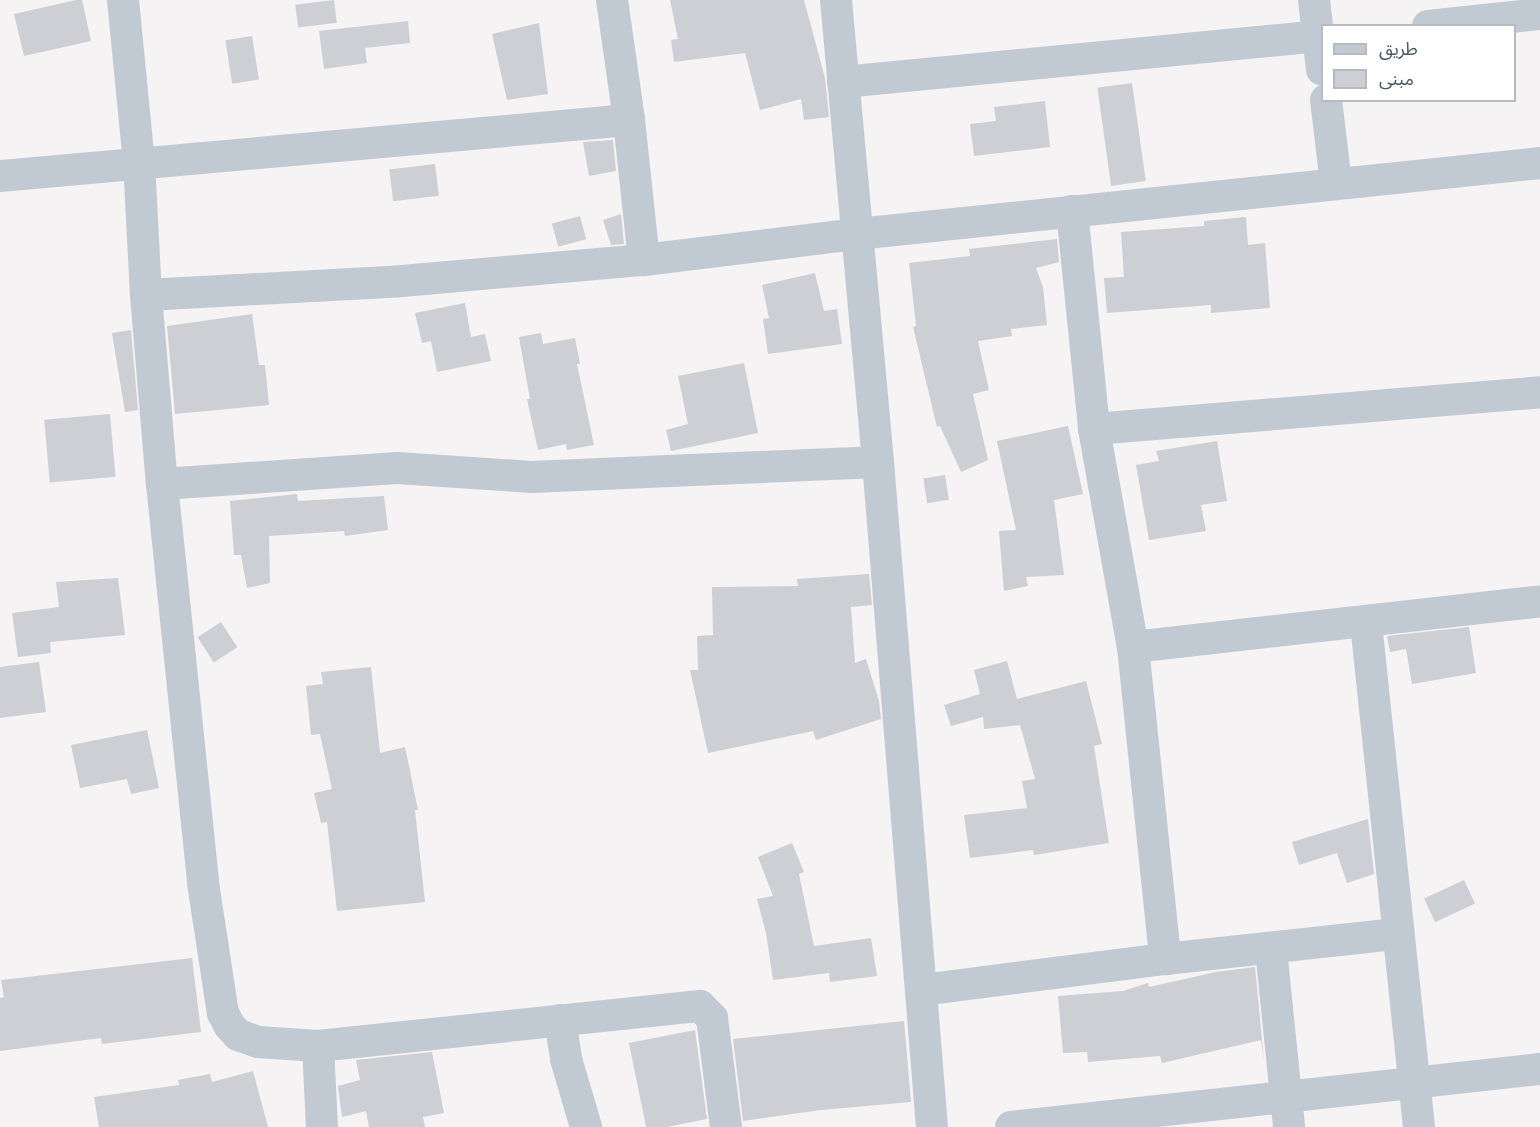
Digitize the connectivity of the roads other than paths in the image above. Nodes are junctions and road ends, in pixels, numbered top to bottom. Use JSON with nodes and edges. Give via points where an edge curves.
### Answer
{"nodes":[{"id":1,"x":123,"y":0,"type":"edge"},
{"id":2,"x":612,"y":0,"type":"edge"},
{"id":3,"x":836,"y":0,"type":"edge"},
{"id":4,"x":1314,"y":0,"type":"edge"},
{"id":5,"x":1540,"y":14,"type":"edge"},
{"id":6,"x":1447,"y":24,"type":"edge"},
{"id":7,"x":1321,"y":36,"type":"edge"},
{"id":8,"x":843,"y":82,"type":"junction"},
{"id":9,"x":1326,"y":102,"type":"edge"},
{"id":10,"x":629,"y":120,"type":"junction"},
{"id":11,"x":139,"y":162,"type":"junction"},
{"id":12,"x":1540,"y":163,"type":"edge"},
{"id":13,"x":0,"y":176,"type":"edge"},
{"id":14,"x":1336,"y":183,"type":"junction"},
{"id":15,"x":1072,"y":211,"type":"junction"},
{"id":16,"x":857,"y":234,"type":"junction"},
{"id":17,"x":644,"y":260,"type":"junction"},
{"id":18,"x":146,"y":295,"type":"junction"},
{"id":19,"x":1540,"y":392,"type":"edge"},
{"id":20,"x":1094,"y":429,"type":"junction"},
{"id":21,"x":878,"y":462,"type":"junction"},
{"id":22,"x":162,"y":484,"type":"junction"},
{"id":23,"x":1540,"y":601,"type":"edge"},
{"id":24,"x":1366,"y":622,"type":"junction"},
{"id":25,"x":1133,"y":647,"type":"junction"},
{"id":26,"x":1397,"y":934,"type":"junction"},
{"id":27,"x":1270,"y":949,"type":"junction"},
{"id":28,"x":1165,"y":959,"type":"junction"},
{"id":29,"x":922,"y":990,"type":"junction"},
{"id":30,"x":560,"y":1020,"type":"junction"},
{"id":31,"x":318,"y":1046,"type":"junction"},
{"id":32,"x":1540,"y":1069,"type":"edge"},
{"id":33,"x":1414,"y":1082,"type":"junction"},
{"id":34,"x":1286,"y":1095,"type":"junction"},
{"id":35,"x":322,"y":1127,"type":"edge"},
{"id":36,"x":586,"y":1127,"type":"edge"},
{"id":37,"x":726,"y":1127,"type":"edge"},
{"id":38,"x":932,"y":1127,"type":"edge"},
{"id":39,"x":1011,"y":1127,"type":"edge"},
{"id":40,"x":1289,"y":1127,"type":"edge"},
{"id":41,"x":1419,"y":1127,"type":"edge"}],
"edges":[{"from":1,"to":11,"type":"street"},
{"from":2,"to":10,"type":"street"},
{"from":3,"to":8,"type":"street"},
{"from":4,"to":7,"type":"street"},
{"from":5,"to":6,"type":"street"},
{"from":7,"to":8,"type":"street"},
{"from":8,"to":16,"type":"street"},
{"from":9,"to":14,"type":"street"},
{"from":10,"to":11,"type":"street"},
{"from":10,"to":17,"type":"street"},
{"from":11,"to":13,"type":"street"},
{"from":11,"to":18,"type":"street"},
{"from":12,"to":14,"type":"street"},
{"from":14,"to":15,"type":"street"},
{"from":15,"to":16,"type":"street"},
{"from":15,"to":20,"type":"street"},
{"from":16,"to":17,"type":"street"},
{"from":16,"to":21,"type":"street"},
{"from":17,"to":18,"type":"street","via":[[402,281]]},
{"from":18,"to":22,"type":"street"},
{"from":19,"to":20,"type":"street"},
{"from":20,"to":25,"type":"street"},
{"from":21,"to":22,"type":"street","via":[[532,477],[398,468]]},
{"from":21,"to":29,"type":"street"},
{"from":22,"to":31,"type":"street","via":[[203,883],[223,1012],[238,1035],[258,1042]]},
{"from":23,"to":24,"type":"street"},
{"from":24,"to":25,"type":"street"},
{"from":24,"to":26,"type":"street"},
{"from":25,"to":28,"type":"street"},
{"from":26,"to":27,"type":"street"},
{"from":26,"to":33,"type":"street"},
{"from":27,"to":28,"type":"street"},
{"from":27,"to":34,"type":"street"},
{"from":28,"to":29,"type":"street"},
{"from":29,"to":38,"type":"street"},
{"from":30,"to":31,"type":"street"},
{"from":30,"to":36,"type":"street","via":[[566,1059]]},
{"from":30,"to":37,"type":"street","via":[[700,1006],[706,1009],[712,1018]]},
{"from":31,"to":35,"type":"street"},
{"from":32,"to":33,"type":"street"},
{"from":33,"to":34,"type":"street"},
{"from":33,"to":41,"type":"street"},
{"from":34,"to":39,"type":"street"},
{"from":34,"to":40,"type":"street"}]}
